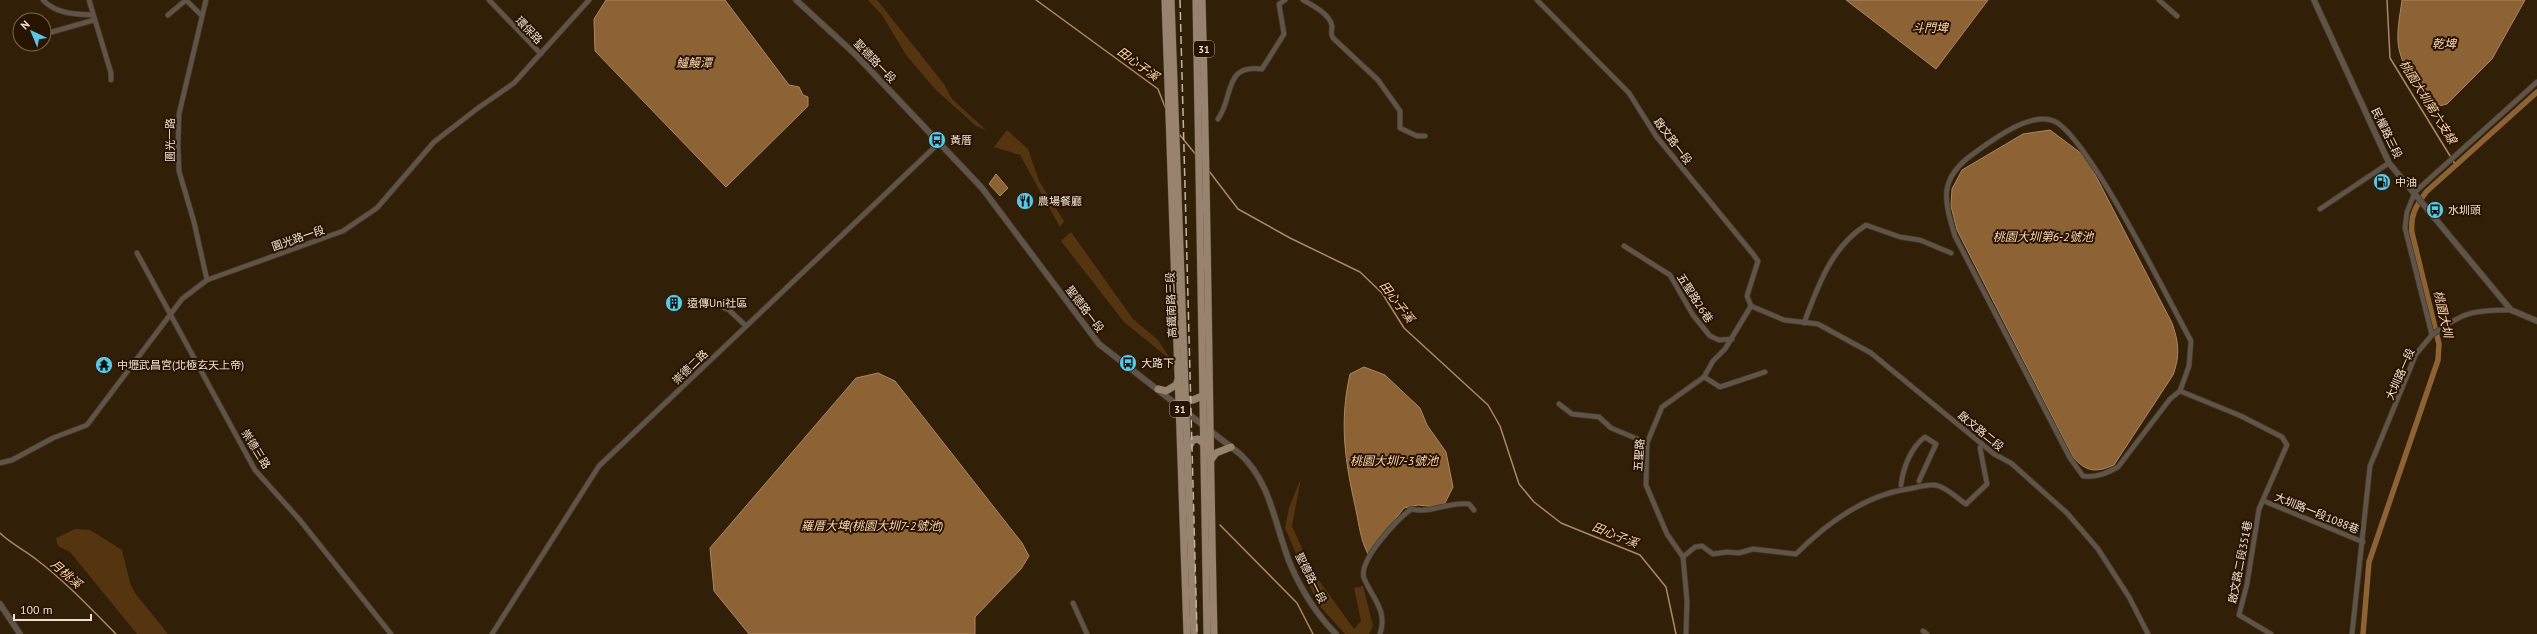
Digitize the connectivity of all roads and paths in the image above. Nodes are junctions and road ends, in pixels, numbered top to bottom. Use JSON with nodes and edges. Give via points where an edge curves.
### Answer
{"nodes":[{"id":1,"x":43,"y":0,"type":"edge"},
{"id":2,"x":89,"y":0,"type":"edge"},
{"id":3,"x":206,"y":0,"type":"edge"},
{"id":4,"x":489,"y":0,"type":"edge"},
{"id":5,"x":589,"y":0,"type":"edge"},
{"id":6,"x":796,"y":0,"type":"edge"},
{"id":7,"x":1165,"y":0,"type":"edge"},
{"id":8,"x":1171,"y":0,"type":"edge"},
{"id":9,"x":1196,"y":0,"type":"edge"},
{"id":10,"x":1202,"y":0,"type":"edge"},
{"id":11,"x":1285,"y":0,"type":"edge"},
{"id":12,"x":1303,"y":0,"type":"edge"},
{"id":13,"x":1537,"y":0,"type":"edge"},
{"id":14,"x":2159,"y":0,"type":"edge"},
{"id":15,"x":2314,"y":0,"type":"edge"},
{"id":16,"x":93,"y":15,"type":"junction"},
{"id":17,"x":168,"y":15,"type":"dead end"},
{"id":18,"x":202,"y":16,"type":"junction"},
{"id":19,"x":2177,"y":16,"type":"dead end"},
{"id":20,"x":94,"y":20,"type":"junction"},
{"id":21,"x":52,"y":32,"type":"dead end"},
{"id":22,"x":541,"y":54,"type":"junction"},
{"id":23,"x":1170,"y":66,"type":"junction"},
{"id":24,"x":111,"y":80,"type":"dead end"},
{"id":25,"x":2537,"y":82,"type":"edge"},
{"id":26,"x":1202,"y":98,"type":"junction"},
{"id":27,"x":1218,"y":120,"type":"dead end"},
{"id":28,"x":1425,"y":136,"type":"dead end"},
{"id":29,"x":939,"y":143,"type":"junction"},
{"id":30,"x":2389,"y":163,"type":"junction"},
{"id":31,"x":1177,"y":189,"type":"junction"},
{"id":32,"x":2415,"y":192,"type":"junction"},
{"id":33,"x":2320,"y":208,"type":"dead end"},
{"id":34,"x":1173,"y":235,"type":"junction"},
{"id":35,"x":1624,"y":246,"type":"dead end"},
{"id":36,"x":136,"y":253,"type":"dead end"},
{"id":37,"x":1951,"y":253,"type":"dead end"},
{"id":38,"x":207,"y":280,"type":"junction"},
{"id":39,"x":709,"y":301,"type":"dead end"},
{"id":40,"x":1751,"y":306,"type":"junction"},
{"id":41,"x":2511,"y":310,"type":"junction"},
{"id":42,"x":170,"y":316,"type":"junction"},
{"id":43,"x":2537,"y":321,"type":"edge"},
{"id":44,"x":1804,"y":323,"type":"junction"},
{"id":45,"x":746,"y":326,"type":"junction"},
{"id":46,"x":2433,"y":334,"type":"junction"},
{"id":47,"x":1732,"y":339,"type":"junction"},
{"id":48,"x":1765,"y":372,"type":"dead end"},
{"id":49,"x":1704,"y":376,"type":"junction"},
{"id":50,"x":1179,"y":378,"type":"junction"},
{"id":51,"x":1158,"y":389,"type":"junction"},
{"id":52,"x":2180,"y":391,"type":"junction"},
{"id":53,"x":1202,"y":396,"type":"junction"},
{"id":54,"x":1186,"y":399,"type":"junction"},
{"id":55,"x":1560,"y":404,"type":"dead end"},
{"id":56,"x":1179,"y":406,"type":"junction"},
{"id":57,"x":1187,"y":412,"type":"junction"},
{"id":58,"x":1202,"y":424,"type":"junction"},
{"id":59,"x":1209,"y":430,"type":"junction"},
{"id":60,"x":1203,"y":443,"type":"junction"},
{"id":61,"x":1647,"y":443,"type":"junction"},
{"id":62,"x":1982,"y":444,"type":"junction"},
{"id":63,"x":1231,"y":447,"type":"junction"},
{"id":64,"x":1188,"y":448,"type":"junction"},
{"id":65,"x":1211,"y":460,"type":"junction"},
{"id":66,"x":0,"y":462,"type":"edge"},
{"id":67,"x":1919,"y":481,"type":"dead end"},
{"id":68,"x":1901,"y":485,"type":"dead end"},
{"id":69,"x":2264,"y":501,"type":"junction"},
{"id":70,"x":1474,"y":510,"type":"dead end"},
{"id":71,"x":2363,"y":542,"type":"junction"},
{"id":72,"x":1683,"y":557,"type":"junction"},
{"id":73,"x":1073,"y":603,"type":"dead end"},
{"id":74,"x":0,"y":604,"type":"edge"},
{"id":75,"x":20,"y":634,"type":"edge"},
{"id":76,"x":391,"y":634,"type":"edge"},
{"id":77,"x":492,"y":634,"type":"edge"},
{"id":78,"x":1087,"y":634,"type":"edge"},
{"id":79,"x":1190,"y":634,"type":"edge"},
{"id":80,"x":1207,"y":634,"type":"edge"},
{"id":81,"x":1214,"y":634,"type":"edge"},
{"id":82,"x":1336,"y":634,"type":"edge"},
{"id":83,"x":1380,"y":634,"type":"edge"},
{"id":84,"x":1686,"y":634,"type":"edge"},
{"id":85,"x":2148,"y":634,"type":"edge"},
{"id":86,"x":2271,"y":634,"type":"edge"},
{"id":87,"x":2352,"y":634,"type":"edge"}],
"edges":[{"from":1,"to":16,"type":"street","via":[[62,12]]},
{"from":2,"to":16,"type":"street"},
{"from":3,"to":18,"type":"street","name":"圓光一路"},
{"from":4,"to":22,"type":"street","name":"環保路"},
{"from":5,"to":22,"type":"street","name":"圓光路一段"},
{"from":6,"to":29,"type":"street","name":"聖德路一段","via":[[856,55]]},
{"from":7,"to":23,"type":"main road","name":"高鐵南路三段","number":"31"},
{"from":8,"to":23,"type":"main road","name":"高鐵南路三段","number":"31"},
{"from":9,"to":26,"type":"main road","number":"31"},
{"from":10,"to":26,"type":"main road","number":"31"},
{"from":11,"to":27,"type":"street","via":[[1278,4],[1284,34],[1262,69],[1250,67],[1238,74],[1230,86]]},
{"from":12,"to":28,"type":"street","via":[[1328,19],[1332,26],[1333,38],[1378,80],[1400,111],[1400,128],[1417,136]]},
{"from":13,"to":40,"type":"street","name":"啟文路一段","via":[[1629,93],[1656,136],[1758,261],[1747,296]]},
{"from":14,"to":19,"type":"street"},
{"from":15,"to":30,"type":"street","name":"民權路三段"},
{"from":16,"to":20,"type":"street"},
{"from":17,"to":18,"type":"street","via":[[186,0]]},
{"from":18,"to":38,"type":"street","name":"圓光一路","via":[[179,114],[178,146],[179,171]]},
{"from":20,"to":21,"type":"street"},
{"from":20,"to":24,"type":"street"},
{"from":22,"to":38,"type":"street","name":"圓光路一段","via":[[514,83],[434,142],[377,208],[343,231]]},
{"from":23,"to":31,"type":"main road","name":"高鐵南路三段","number":"31"},
{"from":23,"to":34,"type":"main road","name":"高鐵南路三段","number":"31","via":[[1170,184]]},
{"from":25,"to":32,"type":"street"},
{"from":26,"to":53,"type":"main road","number":"31"},
{"from":26,"to":59,"type":"main road","number":"31","via":[[1208,213]]},
{"from":29,"to":45,"type":"street","name":"崇德二路"},
{"from":29,"to":51,"type":"street","name":"聖德路一段","via":[[982,188],[1099,344]]},
{"from":30,"to":32,"type":"street","name":"民權路三段"},
{"from":30,"to":33,"type":"street"},
{"from":31,"to":34,"type":"main road"},
{"from":31,"to":54,"type":"main road","name":"高鐵南路三段","number":"31"},
{"from":32,"to":41,"type":"street","name":"民權路三段"},
{"from":32,"to":46,"type":"street","via":[[2407,212],[2405,228]]},
{"from":34,"to":50,"type":"main road","name":"高鐵南路三段","number":"31"},
{"from":35,"to":47,"type":"street","name":"五聖路26巷","via":[[1670,275],[1693,315],[1710,336],[1720,340]]},
{"from":36,"to":42,"type":"street","name":"崇德三路"},
{"from":37,"to":44,"type":"street","via":[[1920,240],[1900,237],[1866,225],[1854,232],[1825,270]]},
{"from":38,"to":42,"type":"street","name":"圓光路一段","via":[[182,299]]},
{"from":39,"to":45,"type":"street","via":[[729,310]]},
{"from":40,"to":44,"type":"street","name":"啟文路二段","via":[[1784,320]]},
{"from":40,"to":47,"type":"street","name":"五聖路"},
{"from":41,"to":43,"type":"street","name":"民權路三段"},
{"from":41,"to":46,"type":"street","name":"大圳路一段","via":[[2476,310],[2455,318]]},
{"from":42,"to":66,"type":"street","name":"圓光路一段","via":[[87,425],[53,438],[12,460]]},
{"from":42,"to":76,"type":"street","name":"崇德三路","via":[[256,470],[300,519]]},
{"from":44,"to":62,"type":"street","name":"啟文路二段","via":[[1818,324],[1871,353]]},
{"from":45,"to":77,"type":"street","name":"崇德二路","via":[[599,466]]},
{"from":46,"to":71,"type":"street","name":"大圳路一段","via":[[2416,354],[2370,466]]},
{"from":47,"to":49,"type":"street","name":"五聖路"},
{"from":48,"to":49,"type":"street","via":[[1720,386]]},
{"from":49,"to":61,"type":"street","name":"五聖路","via":[[1666,402],[1656,416]]},
{"from":50,"to":51,"type":"main road","via":[[1176,385],[1166,391]]},
{"from":50,"to":56,"type":"main road","name":"高鐵南路三段","number":"31"},
{"from":51,"to":56,"type":"street","name":"聖德路一段"},
{"from":52,"to":52,"type":"street","via":[[2170,399],[2118,467],[2106,474],[2083,476],[2070,458],[1955,236],[1946,197],[1948,179],[1961,162],[2001,134],[2034,120],[2054,121],[2073,137],[2106,187],[2191,341],[2189,366]]},
{"from":52,"to":69,"type":"street","via":[[2241,416],[2282,437],[2287,444]]},
{"from":53,"to":54,"type":"main road","via":[[1193,400]]},
{"from":53,"to":58,"type":"main road","number":"31"},
{"from":54,"to":57,"type":"main road","name":"高鐵南路三段","number":"31"},
{"from":55,"to":61,"type":"street","via":[[1572,414],[1599,417],[1611,428]]},
{"from":56,"to":57,"type":"street","name":"聖德路一段"},
{"from":56,"to":79,"type":"main road","name":"高鐵南路三段","number":"31"},
{"from":57,"to":58,"type":"street","name":"聖德路一段"},
{"from":57,"to":64,"type":"main road","name":"高鐵南路三段","number":"31"},
{"from":58,"to":59,"type":"street","name":"聖德路一段"},
{"from":58,"to":60,"type":"main road","number":"31"},
{"from":59,"to":63,"type":"street","name":"聖德路一段"},
{"from":59,"to":65,"type":"main road","number":"31"},
{"from":60,"to":64,"type":"main road","via":[[1198,439],[1194,440]]},
{"from":60,"to":80,"type":"main road","number":"31"},
{"from":61,"to":72,"type":"street","name":"五聖路","via":[[1646,485],[1667,534]]},
{"from":62,"to":72,"type":"street","via":[[1980,448],[1987,484],[1966,504],[1937,485],[1918,485],[1881,494],[1850,510],[1816,534],[1796,554],[1766,549],[1714,554],[1702,546],[1695,547]]},
{"from":62,"to":85,"type":"street","name":"啟文路二段","via":[[2011,463],[2068,513],[2098,549],[2129,597]]},
{"from":63,"to":65,"type":"main road","via":[[1216,453]]},
{"from":63,"to":82,"type":"street","name":"聖德路一段","via":[[1258,474],[1291,566],[1319,617]]},
{"from":64,"to":79,"type":"main road","name":"高鐵南路三段","number":"31","via":[[1193,603]]},
{"from":65,"to":81,"type":"main road","number":"31"},
{"from":67,"to":68,"type":"street","via":[[1936,444],[1925,437],[1914,446],[1902,475]]},
{"from":69,"to":71,"type":"street","name":"大圳路一段1088巷"},
{"from":69,"to":86,"type":"street","name":"啟文路二段351巷","via":[[2259,509],[2239,616]]},
{"from":70,"to":83,"type":"street","via":[[1469,504],[1456,502],[1440,509],[1411,509],[1374,548],[1365,566],[1364,577],[1381,609],[1383,620]]},
{"from":71,"to":87,"type":"street","name":"大圳路一段"},
{"from":72,"to":84,"type":"street","name":"五聖路","via":[[1687,601]]},
{"from":73,"to":78,"type":"street"},
{"from":74,"to":75,"type":"street"}]}
